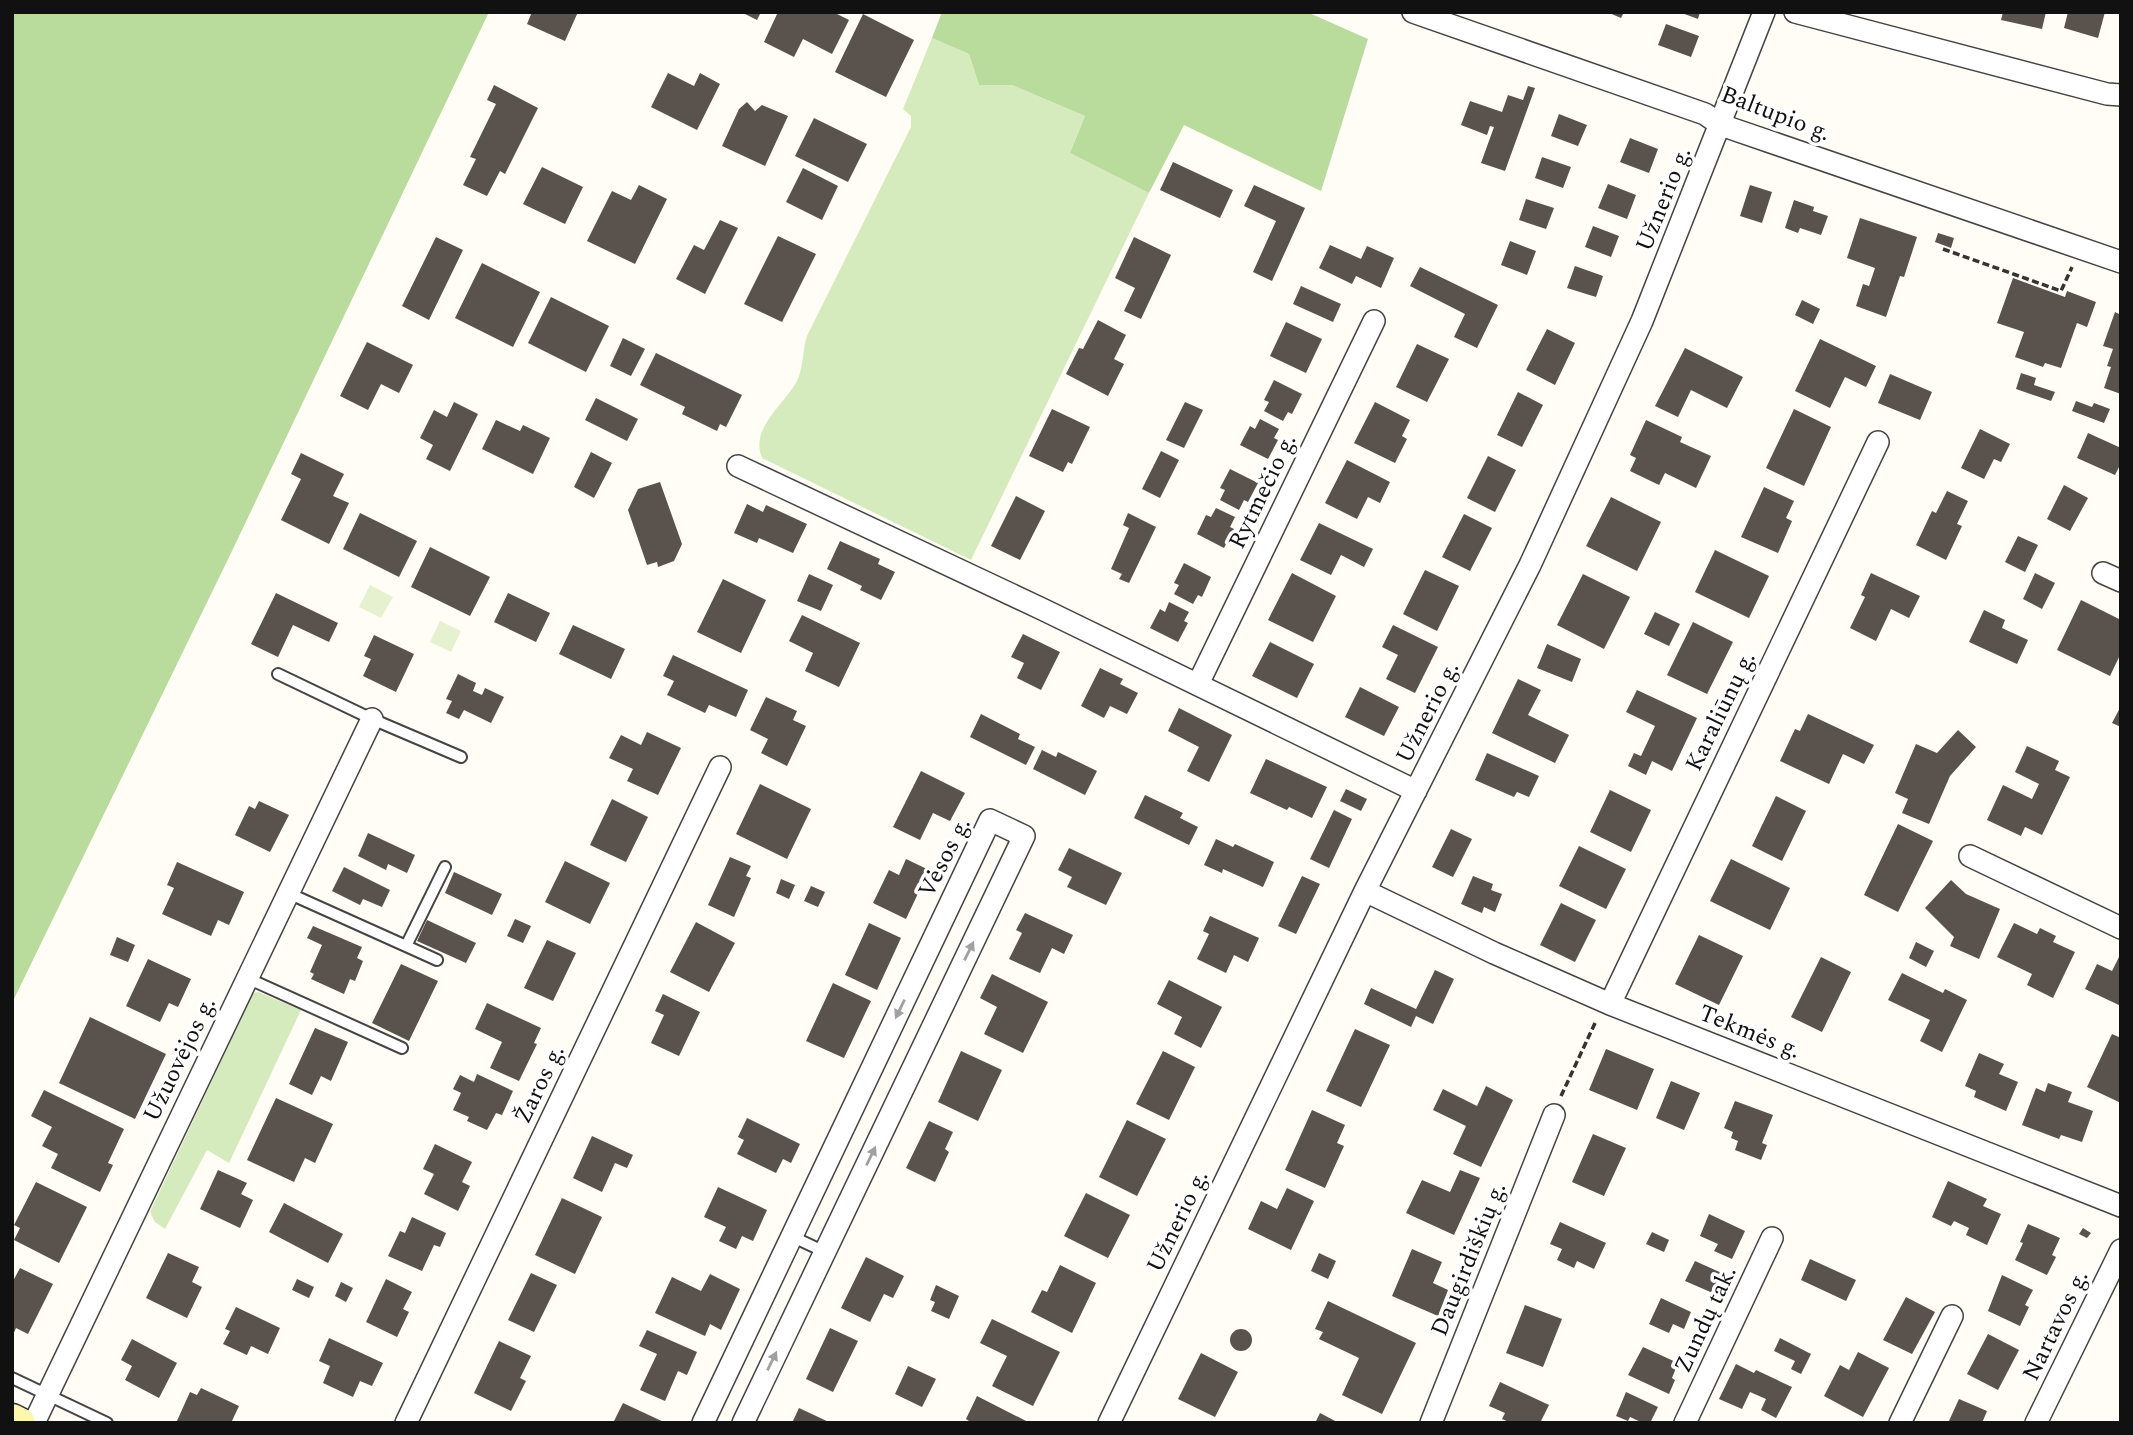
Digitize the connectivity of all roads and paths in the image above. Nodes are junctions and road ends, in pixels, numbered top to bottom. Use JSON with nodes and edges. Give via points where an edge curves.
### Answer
{"nodes":[{"id":1,"x":1413,"y":12,"type":"edge"},
{"id":2,"x":1764,"y":12,"type":"edge"},
{"id":3,"x":1795,"y":12,"type":"edge"},
{"id":4,"x":2121,"y":95,"type":"edge"},
{"id":5,"x":1721,"y":125,"type":"junction"},
{"id":6,"x":2079,"y":248,"type":"junction"},
{"id":7,"x":1942,"y":249,"type":"dead end"},
{"id":8,"x":2121,"y":262,"type":"edge"},
{"id":9,"x":1374,"y":321,"type":"dead end"},
{"id":10,"x":1878,"y":442,"type":"dead end"},
{"id":11,"x":738,"y":466,"type":"dead end"},
{"id":12,"x":278,"y":674,"type":"dead end"},
{"id":13,"x":1198,"y":684,"type":"junction"},
{"id":14,"x":372,"y":719,"type":"junction"},
{"id":15,"x":461,"y":757,"type":"dead end"},
{"id":16,"x":720,"y":767,"type":"dead end"},
{"id":17,"x":1416,"y":791,"type":"junction"},
{"id":18,"x":1970,"y":856,"type":"dead end"},
{"id":19,"x":445,"y":867,"type":"dead end"},
{"id":20,"x":1365,"y":891,"type":"junction"},
{"id":21,"x":288,"y":893,"type":"junction"},
{"id":22,"x":2121,"y":928,"type":"edge"},
{"id":23,"x":407,"y":946,"type":"junction"},
{"id":24,"x":437,"y":960,"type":"dead end"},
{"id":25,"x":247,"y":978,"type":"junction"},
{"id":26,"x":1607,"y":1003,"type":"junction"},
{"id":27,"x":402,"y":1048,"type":"dead end"},
{"id":28,"x":1554,"y":1115,"type":"joint"},
{"id":29,"x":2121,"y":1206,"type":"edge"},
{"id":30,"x":791,"y":1236,"type":"junction"},
{"id":31,"x":1772,"y":1238,"type":"dead end"},
{"id":32,"x":2121,"y":1250,"type":"edge"},
{"id":33,"x":825,"y":1252,"type":"junction"},
{"id":34,"x":1952,"y":1315,"type":"dead end"},
{"id":35,"x":12,"y":1378,"type":"edge"},
{"id":36,"x":47,"y":1395,"type":"junction"},
{"id":37,"x":12,"y":1419,"type":"edge"},
{"id":38,"x":20,"y":1423,"type":"edge"},
{"id":39,"x":34,"y":1423,"type":"edge"},
{"id":40,"x":107,"y":1423,"type":"edge"},
{"id":41,"x":406,"y":1423,"type":"edge"},
{"id":42,"x":703,"y":1423,"type":"edge"},
{"id":43,"x":743,"y":1423,"type":"edge"},
{"id":44,"x":1109,"y":1423,"type":"edge"},
{"id":45,"x":1431,"y":1423,"type":"edge"},
{"id":46,"x":1685,"y":1423,"type":"edge"},
{"id":47,"x":1900,"y":1423,"type":"edge"},
{"id":48,"x":2036,"y":1423,"type":"edge"}],
"edges":[{"from":1,"to":5,"type":"street","name":"Baltupio g.","via":[[1705,114]]},
{"from":2,"to":5,"type":"street","name":"Užnerio g."},
{"from":3,"to":4,"type":"street"},
{"from":5,"to":6,"type":"street","name":"Baltupio g."},
{"from":5,"to":17,"type":"street","name":"Užnerio g.","via":[[1636,334],[1530,565]]},
{"from":6,"to":7,"type":"path","via":[[2061,291]]},
{"from":6,"to":8,"type":"street","name":"Baltupio g."},
{"from":9,"to":13,"type":"street","name":"Rytmečio g."},
{"from":10,"to":26,"type":"street","name":"Karaliūnų g."},
{"from":11,"to":13,"type":"street"},
{"from":12,"to":14,"type":"lane"},
{"from":13,"to":17,"type":"street"},
{"from":14,"to":15,"type":"lane"},
{"from":14,"to":21,"type":"street","name":"Užuovėjos g."},
{"from":16,"to":41,"type":"street","name":"Žaros g."},
{"from":17,"to":20,"type":"street","name":"Užnerio g."},
{"from":18,"to":22,"type":"street"},
{"from":19,"to":23,"type":"lane"},
{"from":20,"to":26,"type":"street","name":"Tekmės g."},
{"from":20,"to":44,"type":"street","name":"Užnerio g."},
{"from":21,"to":23,"type":"lane"},
{"from":21,"to":25,"type":"street","name":"Užuovėjos g."},
{"from":23,"to":24,"type":"lane"},
{"from":25,"to":27,"type":"lane"},
{"from":25,"to":36,"type":"street","name":"Užuovėjos g."},
{"from":26,"to":28,"type":"path"},
{"from":26,"to":29,"type":"street","name":"Tekmės g."},
{"from":28,"to":45,"type":"street","name":"Daugirdiškių g."},
{"from":30,"to":33,"type":"lane"},
{"from":33,"to":30,"type":"street","name":"Vėsos g.","one_way":true,"via":[[1024,836],[1001,825],[990,820]]},
{"from":30,"to":42,"type":"street","name":"Vėsos g."},
{"from":31,"to":46,"type":"street","name":"Zundų tak."},
{"from":32,"to":48,"type":"street","name":"Nartavos g."},
{"from":43,"to":33,"type":"street","name":"Vėsos g.","one_way":true},
{"from":34,"to":47,"type":"street"},
{"from":35,"to":36,"type":"lane"},
{"from":36,"to":39,"type":"street","name":"Užuovėjos g."},
{"from":36,"to":40,"type":"lane"},
{"from":37,"to":38,"type":"main road"}]}
